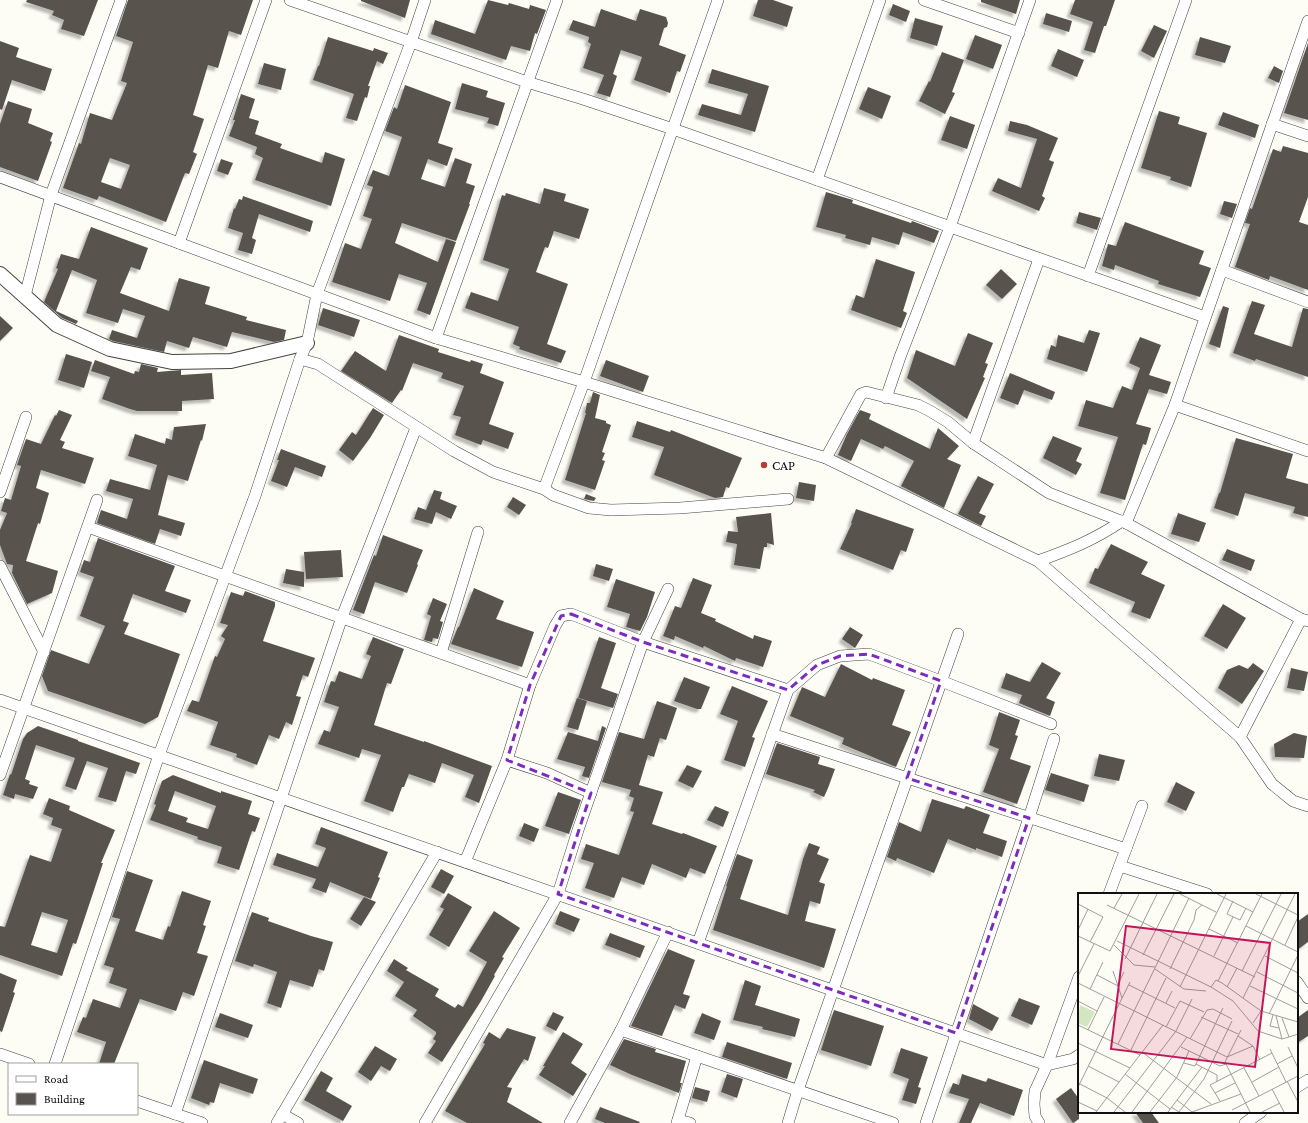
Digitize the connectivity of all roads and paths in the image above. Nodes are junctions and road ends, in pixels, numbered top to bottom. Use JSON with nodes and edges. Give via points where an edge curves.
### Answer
{"nodes":[{"id":1,"x":121,"y":0,"type":"edge"},
{"id":2,"x":266,"y":0,"type":"edge"},
{"id":3,"x":290,"y":0,"type":"edge"},
{"id":4,"x":425,"y":0,"type":"edge"},
{"id":5,"x":557,"y":0,"type":"edge"},
{"id":6,"x":718,"y":0,"type":"edge"},
{"id":7,"x":880,"y":0,"type":"edge"},
{"id":8,"x":924,"y":0,"type":"edge"},
{"id":9,"x":1030,"y":0,"type":"edge"},
{"id":10,"x":1186,"y":0,"type":"edge"},
{"id":11,"x":1308,"y":21,"type":"edge"},
{"id":12,"x":1019,"y":33,"type":"junction"},
{"id":13,"x":411,"y":42,"type":"junction"},
{"id":14,"x":527,"y":82,"type":"junction"},
{"id":15,"x":1272,"y":124,"type":"junction"},
{"id":16,"x":673,"y":129,"type":"junction"},
{"id":17,"x":1308,"y":136,"type":"edge"},
{"id":18,"x":0,"y":177,"type":"edge"},
{"id":19,"x":817,"y":180,"type":"junction"},
{"id":20,"x":51,"y":195,"type":"junction"},
{"id":21,"x":950,"y":227,"type":"junction"},
{"id":22,"x":179,"y":243,"type":"junction"},
{"id":23,"x":1039,"y":258,"type":"junction"},
{"id":24,"x":1222,"y":270,"type":"junction"},
{"id":25,"x":0,"y":274,"type":"edge"},
{"id":26,"x":1088,"y":276,"type":"junction"},
{"id":27,"x":317,"y":294,"type":"junction"},
{"id":28,"x":25,"y":296,"type":"junction"},
{"id":29,"x":1308,"y":302,"type":"edge"},
{"id":30,"x":1205,"y":317,"type":"junction"},
{"id":31,"x":436,"y":338,"type":"junction"},
{"id":32,"x":307,"y":343,"type":"junction"},
{"id":33,"x":300,"y":359,"type":"junction"},
{"id":34,"x":584,"y":382,"type":"junction"},
{"id":35,"x":886,"y":398,"type":"junction"},
{"id":36,"x":1175,"y":405,"type":"junction"},
{"id":37,"x":26,"y":417,"type":"dead end"},
{"id":38,"x":416,"y":428,"type":"junction"},
{"id":39,"x":973,"y":443,"type":"junction"},
{"id":40,"x":1308,"y":451,"type":"edge"},
{"id":41,"x":826,"y":458,"type":"junction"},
{"id":42,"x":544,"y":489,"type":"junction"},
{"id":43,"x":0,"y":492,"type":"edge"},
{"id":44,"x":788,"y":499,"type":"dead end"},
{"id":45,"x":98,"y":500,"type":"dead end"},
{"id":46,"x":1124,"y":522,"type":"junction"},
{"id":47,"x":88,"y":527,"type":"junction"},
{"id":48,"x":478,"y":532,"type":"dead end"},
{"id":49,"x":1038,"y":561,"type":"junction"},
{"id":50,"x":0,"y":566,"type":"edge"},
{"id":51,"x":226,"y":576,"type":"junction"},
{"id":52,"x":668,"y":589,"type":"dead end"},
{"id":53,"x":342,"y":617,"type":"junction"},
{"id":54,"x":1304,"y":620,"type":"edge"},
{"id":55,"x":958,"y":634,"type":"dead end"},
{"id":56,"x":643,"y":642,"type":"junction"},
{"id":57,"x":44,"y":652,"type":"junction"},
{"id":58,"x":441,"y":653,"type":"junction"},
{"id":59,"x":941,"y":681,"type":"junction"},
{"id":60,"x":530,"y":685,"type":"junction"},
{"id":61,"x":788,"y":690,"type":"junction"},
{"id":62,"x":0,"y":700,"type":"edge"},
{"id":63,"x":24,"y":708,"type":"junction"},
{"id":64,"x":1051,"y":724,"type":"dead end"},
{"id":65,"x":772,"y":734,"type":"junction"},
{"id":66,"x":1240,"y":737,"type":"junction"},
{"id":67,"x":1054,"y":739,"type":"dead end"},
{"id":68,"x":159,"y":756,"type":"junction"},
{"id":69,"x":507,"y":760,"type":"junction"},
{"id":70,"x":0,"y":775,"type":"edge"},
{"id":71,"x":907,"y":778,"type":"junction"},
{"id":72,"x":591,"y":793,"type":"junction"},
{"id":73,"x":281,"y":798,"type":"junction"},
{"id":74,"x":1142,"y":806,"type":"dead end"},
{"id":75,"x":1308,"y":806,"type":"edge"},
{"id":76,"x":1029,"y":818,"type":"junction"},
{"id":77,"x":1126,"y":849,"type":"junction"},
{"id":78,"x":438,"y":852,"type":"junction"},
{"id":79,"x":465,"y":862,"type":"junction"},
{"id":80,"x":1120,"y":866,"type":"junction"},
{"id":81,"x":1109,"y":893,"type":"edge"},
{"id":82,"x":1204,"y":893,"type":"edge"},
{"id":83,"x":558,"y":894,"type":"junction"},
{"id":84,"x":668,"y":932,"type":"junction"},
{"id":85,"x":698,"y":943,"type":"junction"},
{"id":86,"x":1078,"y":980,"type":"edge"},
{"id":87,"x":1298,"y":983,"type":"edge"},
{"id":88,"x":833,"y":990,"type":"junction"},
{"id":89,"x":1308,"y":998,"type":"edge"},
{"id":90,"x":621,"y":1030,"type":"junction"},
{"id":91,"x":956,"y":1033,"type":"junction"},
{"id":92,"x":0,"y":1054,"type":"edge"},
{"id":93,"x":697,"y":1056,"type":"junction"},
{"id":94,"x":1078,"y":1056,"type":"edge"},
{"id":95,"x":26,"y":1063,"type":"edge"},
{"id":96,"x":55,"y":1063,"type":"edge"},
{"id":97,"x":1047,"y":1064,"type":"junction"},
{"id":98,"x":1308,"y":1080,"type":"edge"},
{"id":99,"x":1298,"y":1086,"type":"edge"},
{"id":100,"x":798,"y":1090,"type":"junction"},
{"id":101,"x":138,"y":1101,"type":"edge"},
{"id":102,"x":1260,"y":1113,"type":"edge"},
{"id":103,"x":175,"y":1114,"type":"junction"},
{"id":104,"x":280,"y":1118,"type":"edge"},
{"id":105,"x":678,"y":1121,"type":"edge"},
{"id":106,"x":202,"y":1123,"type":"edge"},
{"id":107,"x":298,"y":1123,"type":"edge"},
{"id":108,"x":425,"y":1123,"type":"edge"},
{"id":109,"x":570,"y":1123,"type":"edge"},
{"id":110,"x":690,"y":1123,"type":"edge"},
{"id":111,"x":788,"y":1123,"type":"edge"},
{"id":112,"x":893,"y":1123,"type":"edge"},
{"id":113,"x":926,"y":1123,"type":"edge"},
{"id":114,"x":1039,"y":1123,"type":"edge"},
{"id":115,"x":1245,"y":1123,"type":"edge"}],
"edges":[{"from":1,"to":20,"type":"street"},
{"from":2,"to":22,"type":"street"},
{"from":3,"to":13,"type":"street"},
{"from":4,"to":13,"type":"street"},
{"from":5,"to":14,"type":"street"},
{"from":6,"to":16,"type":"street"},
{"from":7,"to":19,"type":"street"},
{"from":8,"to":12,"type":"street"},
{"from":9,"to":12,"type":"street"},
{"from":10,"to":26,"type":"street"},
{"from":11,"to":15,"type":"street"},
{"from":12,"to":21,"type":"street"},
{"from":13,"to":14,"type":"street"},
{"from":13,"to":27,"type":"street"},
{"from":14,"to":16,"type":"street"},
{"from":14,"to":31,"type":"street"},
{"from":15,"to":17,"type":"street"},
{"from":15,"to":24,"type":"street"},
{"from":16,"to":19,"type":"street"},
{"from":16,"to":34,"type":"street"},
{"from":18,"to":20,"type":"street"},
{"from":19,"to":21,"type":"street"},
{"from":20,"to":22,"type":"street"},
{"from":20,"to":28,"type":"street"},
{"from":21,"to":23,"type":"street"},
{"from":21,"to":35,"type":"street"},
{"from":22,"to":27,"type":"street"},
{"from":23,"to":26,"type":"street"},
{"from":23,"to":39,"type":"street"},
{"from":24,"to":29,"type":"street"},
{"from":24,"to":30,"type":"street"},
{"from":25,"to":28,"type":"street"},
{"from":26,"to":30,"type":"street"},
{"from":27,"to":31,"type":"street"},
{"from":27,"to":32,"type":"street"},
{"from":28,"to":32,"type":"street","via":[[63,328],[110,348],[172,362],[231,361]]},
{"from":30,"to":36,"type":"street"},
{"from":31,"to":34,"type":"street"},
{"from":32,"to":33,"type":"street"},
{"from":33,"to":38,"type":"street","via":[[318,364]]},
{"from":33,"to":51,"type":"street"},
{"from":34,"to":41,"type":"street"},
{"from":34,"to":42,"type":"street"},
{"from":35,"to":39,"type":"street","via":[[918,405],[930,411]]},
{"from":35,"to":41,"type":"street","via":[[863,392]]},
{"from":36,"to":40,"type":"street"},
{"from":36,"to":46,"type":"street"},
{"from":37,"to":43,"type":"street"},
{"from":38,"to":42,"type":"street","via":[[493,472]]},
{"from":38,"to":53,"type":"street"},
{"from":39,"to":46,"type":"street","via":[[1048,493]]},
{"from":41,"to":49,"type":"street"},
{"from":42,"to":44,"type":"street","via":[[577,505],[600,510],[680,508]]},
{"from":45,"to":47,"type":"street"},
{"from":46,"to":49,"type":"street","via":[[1082,545]]},
{"from":46,"to":54,"type":"street"},
{"from":47,"to":51,"type":"street"},
{"from":47,"to":57,"type":"street"},
{"from":48,"to":58,"type":"street"},
{"from":49,"to":66,"type":"street"},
{"from":50,"to":57,"type":"street"},
{"from":51,"to":53,"type":"street"},
{"from":51,"to":68,"type":"street"},
{"from":52,"to":56,"type":"street"},
{"from":53,"to":58,"type":"street"},
{"from":53,"to":73,"type":"street"},
{"from":54,"to":66,"type":"street"},
{"from":55,"to":59,"type":"street"},
{"from":56,"to":60,"type":"street","via":[[571,614],[561,616]]},
{"from":56,"to":61,"type":"street"},
{"from":56,"to":72,"type":"street"},
{"from":57,"to":63,"type":"street"},
{"from":58,"to":60,"type":"street"},
{"from":59,"to":61,"type":"street","via":[[869,654],[840,656],[817,665]]},
{"from":59,"to":64,"type":"street"},
{"from":59,"to":71,"type":"street"},
{"from":60,"to":69,"type":"street"},
{"from":61,"to":65,"type":"street"},
{"from":62,"to":63,"type":"street"},
{"from":63,"to":68,"type":"street"},
{"from":63,"to":70,"type":"street"},
{"from":65,"to":71,"type":"street"},
{"from":65,"to":85,"type":"street"},
{"from":66,"to":75,"type":"street","via":[[1272,784],[1293,800]]},
{"from":67,"to":76,"type":"street"},
{"from":68,"to":73,"type":"street"},
{"from":68,"to":96,"type":"street"},
{"from":69,"to":72,"type":"street","via":[[547,773]]},
{"from":69,"to":79,"type":"street"},
{"from":71,"to":76,"type":"street"},
{"from":71,"to":88,"type":"street"},
{"from":72,"to":83,"type":"street"},
{"from":73,"to":78,"type":"street"},
{"from":73,"to":103,"type":"street"},
{"from":74,"to":77,"type":"street"},
{"from":76,"to":77,"type":"street"},
{"from":76,"to":91,"type":"street"},
{"from":77,"to":80,"type":"street"},
{"from":78,"to":79,"type":"street"},
{"from":78,"to":104,"type":"street"},
{"from":79,"to":83,"type":"street"},
{"from":80,"to":81,"type":"street"},
{"from":80,"to":82,"type":"street"},
{"from":83,"to":84,"type":"street"},
{"from":83,"to":108,"type":"street"},
{"from":84,"to":85,"type":"street"},
{"from":84,"to":90,"type":"street"},
{"from":85,"to":88,"type":"street"},
{"from":86,"to":97,"type":"street"},
{"from":87,"to":89,"type":"street"},
{"from":88,"to":91,"type":"street"},
{"from":88,"to":100,"type":"street"},
{"from":90,"to":93,"type":"street"},
{"from":90,"to":109,"type":"street"},
{"from":91,"to":97,"type":"street"},
{"from":91,"to":113,"type":"street"},
{"from":92,"to":95,"type":"street"},
{"from":93,"to":100,"type":"street"},
{"from":93,"to":105,"type":"street"},
{"from":94,"to":97,"type":"street"},
{"from":97,"to":114,"type":"street","via":[[1035,1091],[1034,1110]]},
{"from":98,"to":99,"type":"street"},
{"from":100,"to":111,"type":"street"},
{"from":100,"to":112,"type":"street"},
{"from":101,"to":103,"type":"street"},
{"from":102,"to":115,"type":"street"},
{"from":103,"to":106,"type":"street"},
{"from":104,"to":107,"type":"street"},
{"from":105,"to":110,"type":"street"}]}
